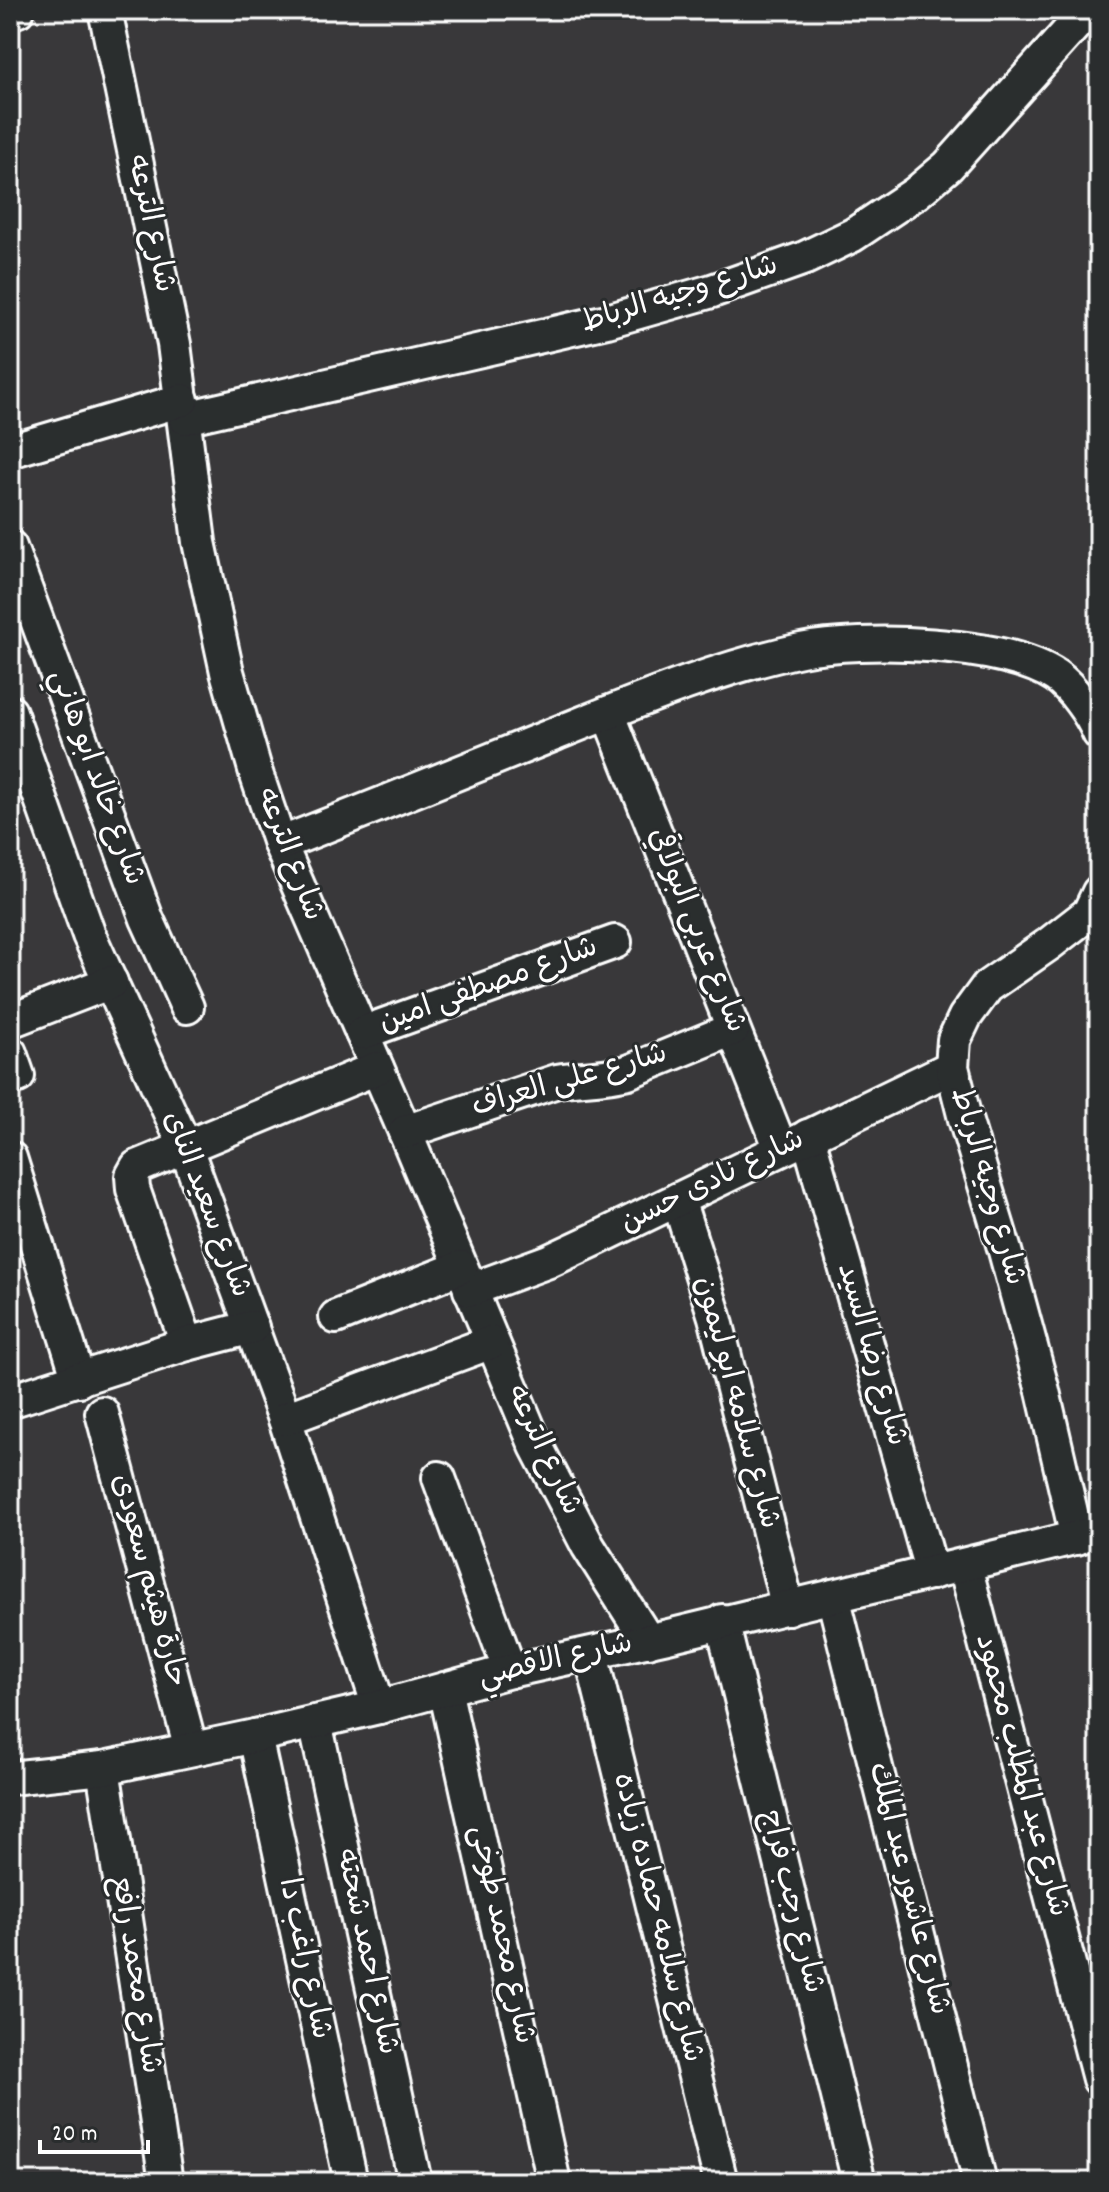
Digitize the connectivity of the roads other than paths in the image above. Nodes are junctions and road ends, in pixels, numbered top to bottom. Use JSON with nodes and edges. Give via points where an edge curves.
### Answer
{"nodes":[{"id":1,"x":18,"y":10,"type":"edge"},
{"id":2,"x":105,"y":10,"type":"edge"},
{"id":3,"x":1088,"y":10,"type":"edge"},
{"id":4,"x":10,"y":13,"type":"edge"},
{"id":5,"x":183,"y":409,"type":"junction"},
{"id":6,"x":10,"y":451,"type":"edge"},
{"id":7,"x":10,"y":547,"type":"edge"},
{"id":8,"x":10,"y":712,"type":"edge"},
{"id":9,"x":608,"y":713,"type":"junction"},
{"id":10,"x":1099,"y":733,"type":"edge"},
{"id":11,"x":280,"y":844,"type":"junction"},
{"id":12,"x":1099,"y":892,"type":"edge"},
{"id":13,"x":615,"y":942,"type":"dead end"},
{"id":14,"x":111,"y":982,"type":"junction"},
{"id":15,"x":187,"y":1007,"type":"dead end"},
{"id":16,"x":10,"y":1021,"type":"edge"},
{"id":17,"x":733,"y":1029,"type":"junction"},
{"id":18,"x":362,"y":1033,"type":"junction"},
{"id":19,"x":952,"y":1067,"type":"junction"},
{"id":20,"x":377,"y":1068,"type":"junction"},
{"id":21,"x":405,"y":1132,"type":"junction"},
{"id":22,"x":794,"y":1143,"type":"junction"},
{"id":23,"x":186,"y":1148,"type":"junction"},
{"id":24,"x":10,"y":1158,"type":"edge"},
{"id":25,"x":678,"y":1199,"type":"junction"},
{"id":26,"x":465,"y":1279,"type":"junction"},
{"id":27,"x":336,"y":1317,"type":"dead end"},
{"id":28,"x":252,"y":1327,"type":"junction"},
{"id":29,"x":492,"y":1342,"type":"junction"},
{"id":30,"x":187,"y":1344,"type":"junction"},
{"id":31,"x":79,"y":1380,"type":"junction"},
{"id":32,"x":10,"y":1401,"type":"edge"},
{"id":33,"x":102,"y":1413,"type":"dead end"},
{"id":34,"x":285,"y":1419,"type":"junction"},
{"id":35,"x":439,"y":1478,"type":"dead end"},
{"id":36,"x":1088,"y":1535,"type":"edge"},
{"id":37,"x":965,"y":1566,"type":"junction"},
{"id":38,"x":932,"y":1573,"type":"junction"},
{"id":39,"x":833,"y":1596,"type":"junction"},
{"id":40,"x":788,"y":1608,"type":"junction"},
{"id":41,"x":722,"y":1621,"type":"junction"},
{"id":42,"x":648,"y":1641,"type":"junction"},
{"id":43,"x":591,"y":1654,"type":"junction"},
{"id":44,"x":510,"y":1671,"type":"junction"},
{"id":45,"x":445,"y":1689,"type":"junction"},
{"id":46,"x":379,"y":1707,"type":"junction"},
{"id":47,"x":315,"y":1722,"type":"junction"},
{"id":48,"x":255,"y":1736,"type":"junction"},
{"id":49,"x":191,"y":1749,"type":"junction"},
{"id":50,"x":103,"y":1768,"type":"junction"},
{"id":51,"x":11,"y":1772,"type":"edge"},
{"id":52,"x":1099,"y":2079,"type":"edge"},
{"id":53,"x":166,"y":2182,"type":"edge"},
{"id":54,"x":351,"y":2182,"type":"edge"},
{"id":55,"x":415,"y":2182,"type":"edge"},
{"id":56,"x":554,"y":2182,"type":"edge"},
{"id":57,"x":721,"y":2182,"type":"edge"},
{"id":58,"x":859,"y":2182,"type":"edge"},
{"id":59,"x":980,"y":2182,"type":"edge"}],
"edges":[{"from":1,"to":4,"type":"street"},
{"from":2,"to":5,"type":"street","name":"شارع الترعه"},
{"from":3,"to":5,"type":"street","name":"شارع وجيه الرباط","via":[[948,166],[853,235],[805,258],[607,321]]},
{"from":5,"to":6,"type":"street","name":"شارع وجيه الرباط"},
{"from":5,"to":11,"type":"street","name":"شارع الترعه","via":[[199,542],[227,672]]},
{"from":7,"to":15,"type":"street","name":"شارع خالد ابو هاني","via":[[147,919]]},
{"from":8,"to":14,"type":"street","name":"شارع سعيد الناى","via":[[89,935]]},
{"from":9,"to":10,"type":"street","via":[[742,665],[804,650],[964,647],[1014,657],[1057,676],[1093,717]]},
{"from":9,"to":11,"type":"street"},
{"from":9,"to":17,"type":"street","name":"شارع عربى البولاقي"},
{"from":11,"to":18,"type":"street","name":"شارع الترعه"},
{"from":12,"to":19,"type":"street","name":"شارع وجيه الرباط","via":[[1089,913],[987,987],[954,1040]]},
{"from":13,"to":18,"type":"street","name":"شارع مصطفى امين"},
{"from":14,"to":16,"type":"street"},
{"from":14,"to":23,"type":"street","name":"شارع سعيد الناى"},
{"from":17,"to":21,"type":"street","name":"شارع على العراف","via":[[628,1072],[557,1081]]},
{"from":17,"to":22,"type":"street","name":"شارع عربى البولاقي"},
{"from":18,"to":20,"type":"street","name":"شارع الترعه"},
{"from":19,"to":22,"type":"street","name":"شارع نادى حسن"},
{"from":19,"to":36,"type":"street","name":"شارع وجيه الرباط"},
{"from":20,"to":21,"type":"street","name":"شارع الترعه"},
{"from":20,"to":23,"type":"street"},
{"from":21,"to":26,"type":"street","name":"شارع الترعه"},
{"from":22,"to":25,"type":"street","name":"شارع نادى حسن"},
{"from":22,"to":38,"type":"street","name":"شارع رضا السيد"},
{"from":23,"to":28,"type":"street","name":"شارع سعيد الناى"},
{"from":23,"to":30,"type":"street","via":[[137,1167],[132,1176]]},
{"from":24,"to":31,"type":"street"},
{"from":25,"to":26,"type":"street","name":"شارع نادى حسن","via":[[549,1261]]},
{"from":25,"to":40,"type":"street","name":"شارع سلامه ابو ليمون","via":[[715,1317]]},
{"from":26,"to":27,"type":"street","name":"شارع نادى حسن"},
{"from":26,"to":29,"type":"street","name":"شارع الترعه"},
{"from":28,"to":30,"type":"street"},
{"from":28,"to":34,"type":"street","name":"شارع سعيد الناى"},
{"from":29,"to":34,"type":"street"},
{"from":29,"to":42,"type":"street","name":"شارع الترعه","via":[[536,1446],[588,1546]]},
{"from":30,"to":31,"type":"street"},
{"from":31,"to":32,"type":"street"},
{"from":33,"to":49,"type":"street","name":"حارة هيثم سعودى"},
{"from":34,"to":46,"type":"street","name":"شارع سعيد الناى"},
{"from":35,"to":44,"type":"street"},
{"from":36,"to":37,"type":"street","name":"شارع الاقصي"},
{"from":37,"to":38,"type":"street","name":"شارع الاقصي"},
{"from":37,"to":52,"type":"street","name":"شارع عبد المطلب محمود"},
{"from":38,"to":39,"type":"street","name":"شارع الاقصي"},
{"from":39,"to":40,"type":"street","name":"شارع الاقصي"},
{"from":39,"to":59,"type":"street","name":"شارع عاشور عبد الملك"},
{"from":40,"to":41,"type":"street","name":"شارع الاقصي"},
{"from":41,"to":42,"type":"street","name":"شارع الاقصي"},
{"from":41,"to":58,"type":"street","name":"شارع رجب فراج"},
{"from":42,"to":43,"type":"street","name":"شارع الاقصي"},
{"from":43,"to":44,"type":"street","name":"شارع الاقصي"},
{"from":43,"to":57,"type":"street","name":"شارع سلامه حماده زياده"},
{"from":44,"to":45,"type":"street","name":"شارع الاقصي"},
{"from":45,"to":46,"type":"street","name":"شارع الاقصي"},
{"from":45,"to":56,"type":"street","name":"شارع محمد طوخى"},
{"from":46,"to":47,"type":"street","name":"شارع الاقصي"},
{"from":47,"to":48,"type":"street","name":"شارع الاقصي"},
{"from":47,"to":55,"type":"street","name":"شارع احمد شحته"},
{"from":48,"to":49,"type":"street","name":"شارع الاقصي"},
{"from":48,"to":54,"type":"street","name":"شارع راغب دا"},
{"from":49,"to":50,"type":"street","name":"شارع الاقصي"},
{"from":50,"to":51,"type":"street","name":"شارع الاقصي"},
{"from":50,"to":53,"type":"street","name":"شارع محمد رافع"}]}
